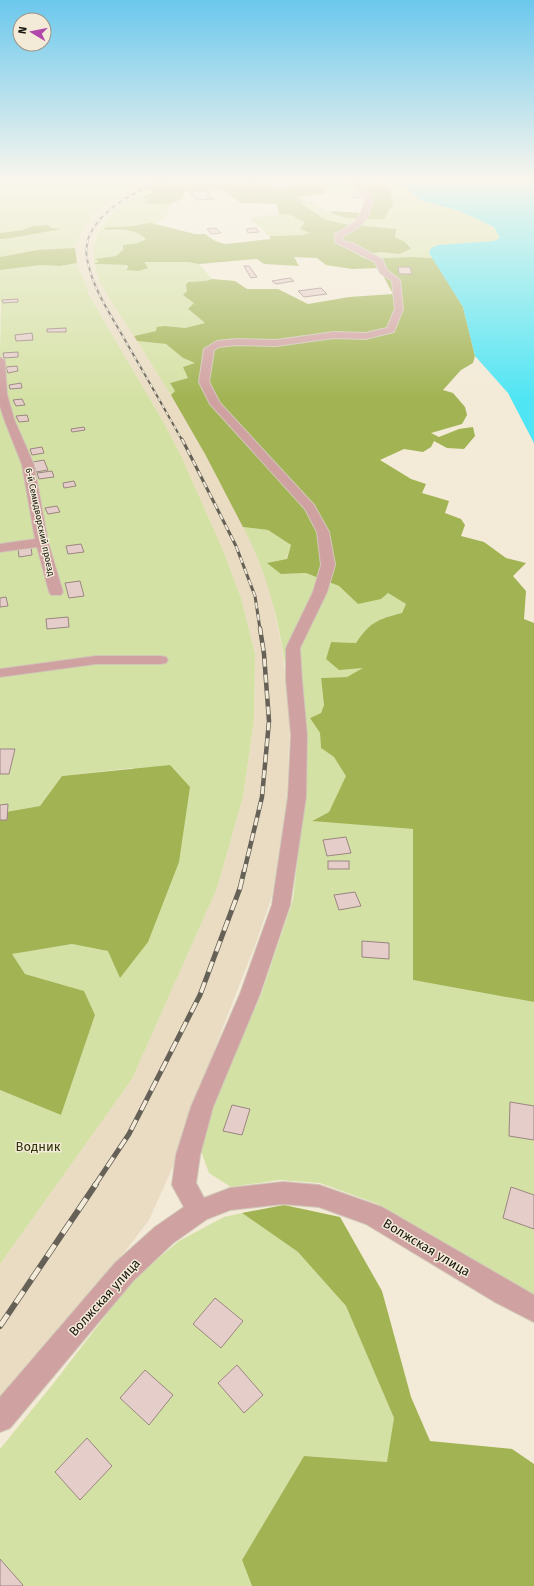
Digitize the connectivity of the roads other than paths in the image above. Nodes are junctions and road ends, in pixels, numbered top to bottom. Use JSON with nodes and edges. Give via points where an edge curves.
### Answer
{"nodes":[{"id":1,"x":363,"y":252,"type":"edge"},
{"id":2,"x":0,"y":360,"type":"edge"},
{"id":3,"x":1,"y":395,"type":"edge"},
{"id":4,"x":42,"y":542,"type":"junction"},
{"id":5,"x":0,"y":548,"type":"edge"},
{"id":6,"x":56,"y":592,"type":"dead end"},
{"id":7,"x":161,"y":660,"type":"dead end"},
{"id":8,"x":0,"y":673,"type":"edge"},
{"id":9,"x":199,"y":1211,"type":"junction"},
{"id":10,"x":534,"y":1309,"type":"edge"},
{"id":11,"x":0,"y":1418,"type":"edge"}],
"edges":[{"from":1,"to":9,"type":"street","via":[[380,261],[383,271],[396,280],[399,309],[391,330],[365,336],[334,335],[276,343],[236,342],[217,344],[209,349],[204,382],[215,404],[310,508],[323,532],[328,565],[320,592],[293,648],[299,735],[297,797],[281,905],[250,994],[202,1107],[188,1155],[184,1184]]},
{"from":2,"to":3,"type":"street","name":"6-й Семидворский проезд"},
{"from":3,"to":4,"type":"street","name":"6-й Семидворский проезд","via":[[28,465]]},
{"from":4,"to":5,"type":"street"},
{"from":4,"to":6,"type":"street","name":"6-й Семидворский проезд"},
{"from":7,"to":8,"type":"street","via":[[96,660]]},
{"from":9,"to":10,"type":"street","name":"Волжская улица","via":[[230,1199],[283,1192],[319,1196],[373,1215]]},
{"from":9,"to":11,"type":"street","name":"Волжская улица","via":[[164,1235],[124,1272]]}]}
